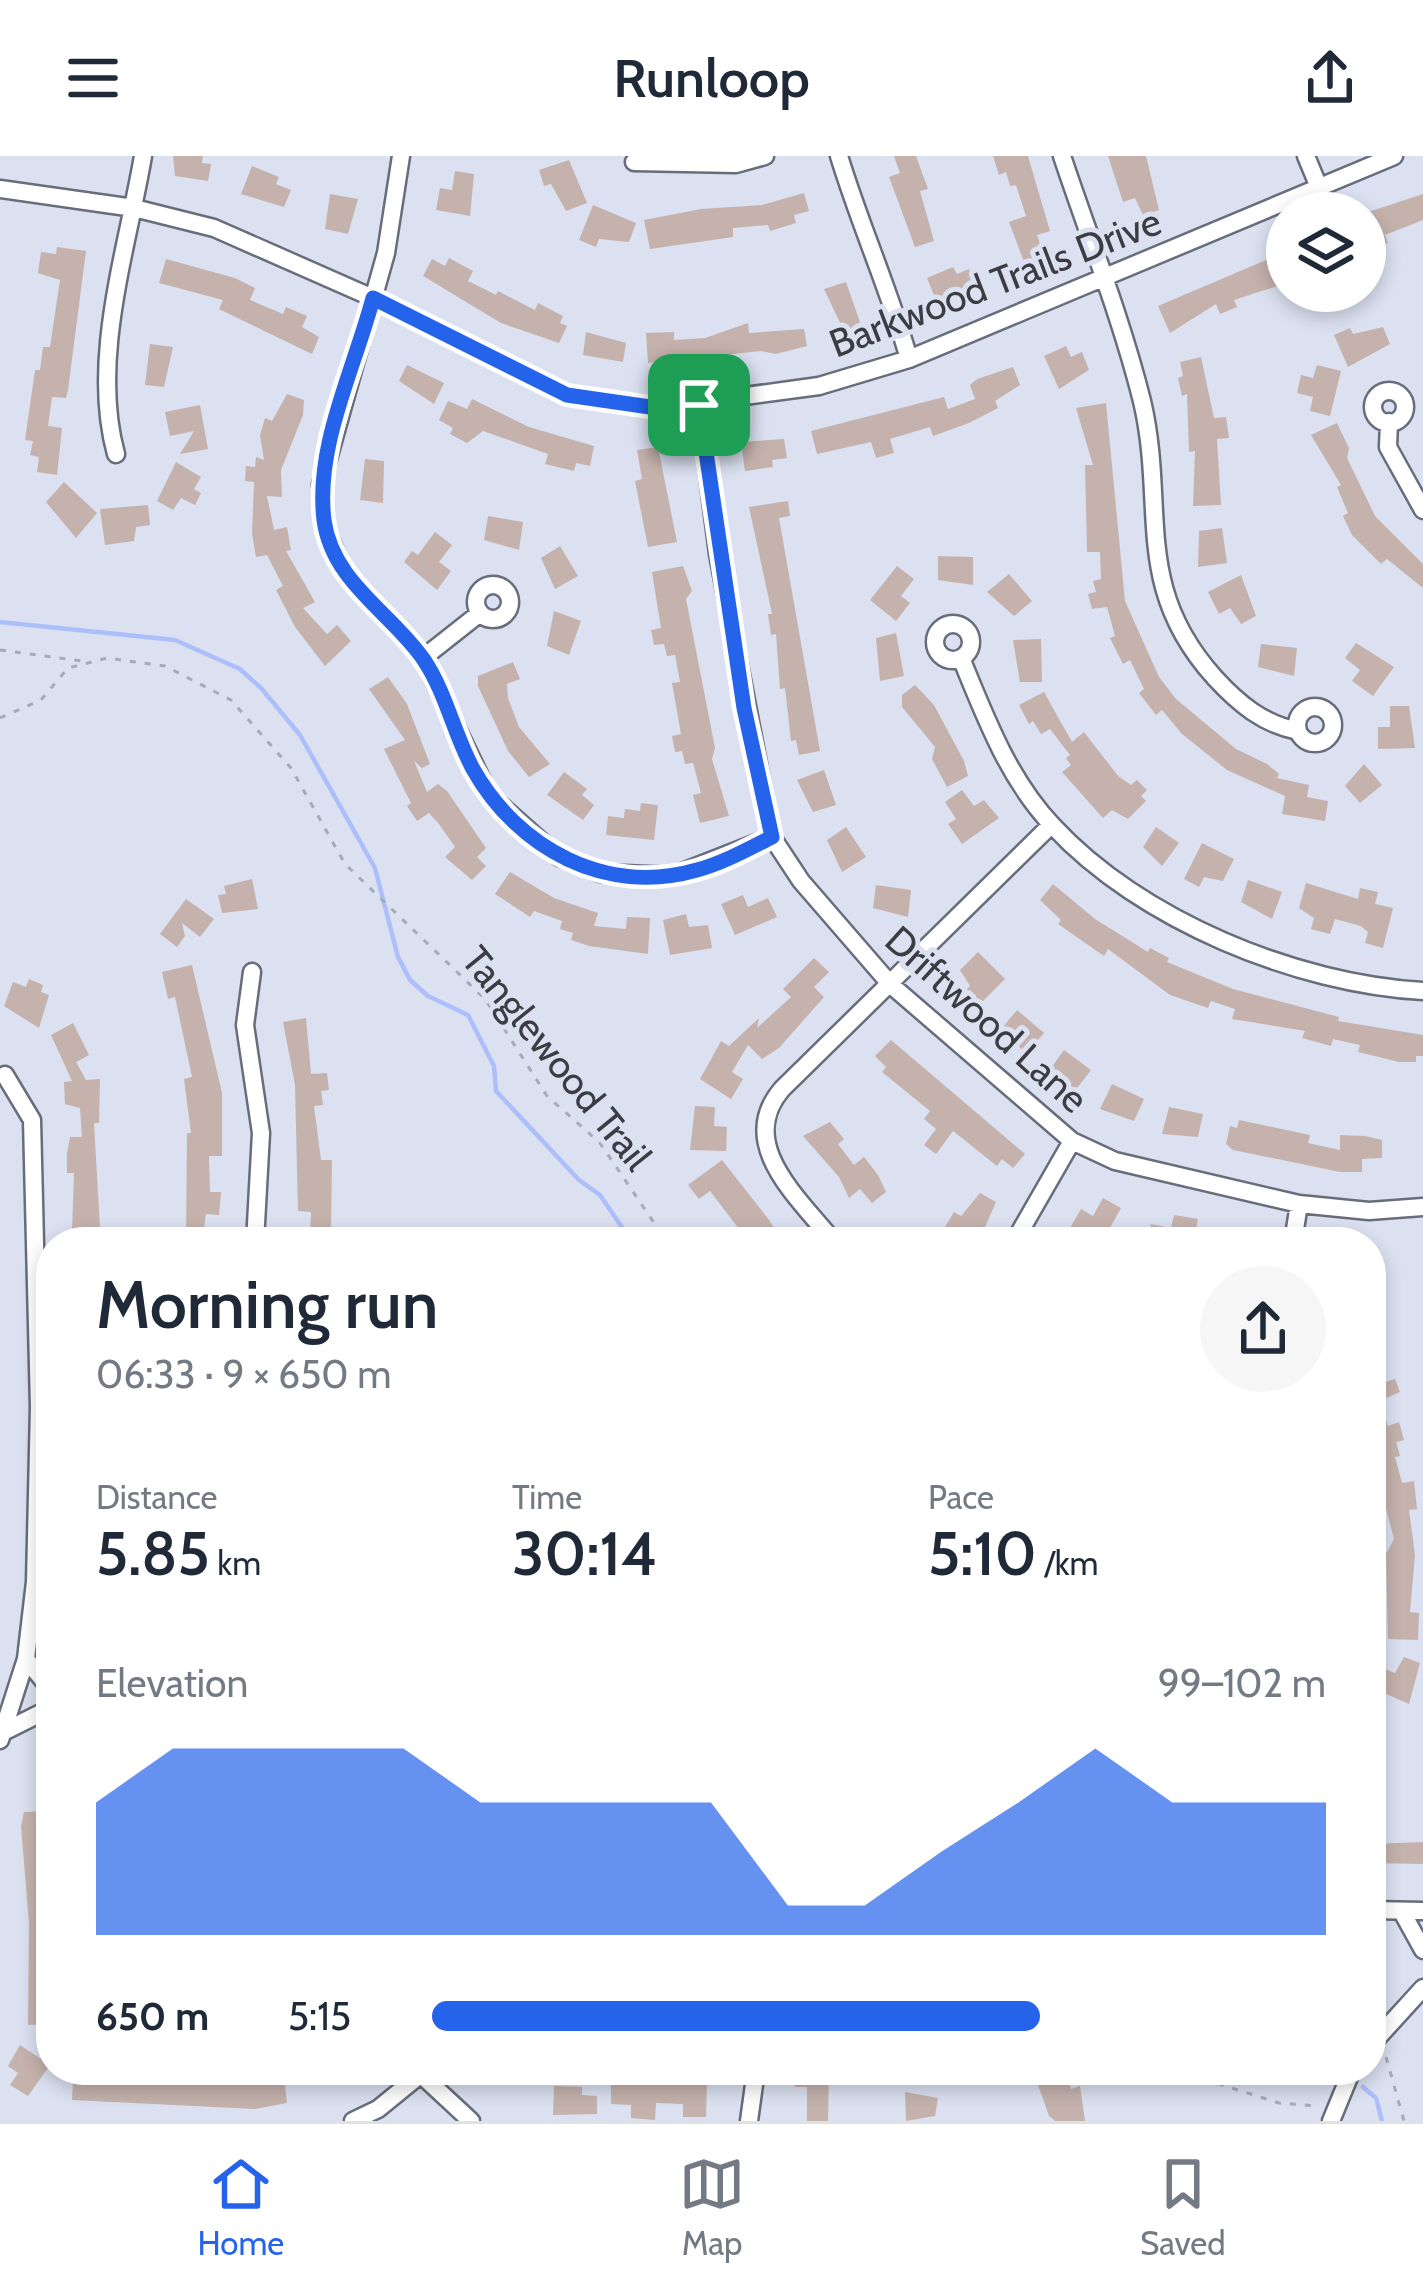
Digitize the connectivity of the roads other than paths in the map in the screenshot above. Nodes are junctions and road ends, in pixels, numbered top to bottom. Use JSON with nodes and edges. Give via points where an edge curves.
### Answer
{"nodes":[{"id":1,"x":143,"y":156,"type":"edge"},
{"id":2,"x":401,"y":156,"type":"edge"},
{"id":3,"x":765,"y":156,"type":"edge"},
{"id":4,"x":838,"y":156,"type":"edge"},
{"id":5,"x":1062,"y":156,"type":"edge"},
{"id":6,"x":1306,"y":156,"type":"edge"},
{"id":7,"x":1394,"y":156,"type":"edge"},
{"id":8,"x":634,"y":162,"type":"dead end"},
{"id":9,"x":1318,"y":185,"type":"junction"},
{"id":10,"x":0,"y":190,"type":"edge"},
{"id":11,"x":134,"y":208,"type":"junction"},
{"id":12,"x":1105,"y":280,"type":"junction"},
{"id":13,"x":373,"y":298,"type":"junction"},
{"id":14,"x":909,"y":359,"type":"junction"},
{"id":15,"x":699,"y":405,"type":"junction"},
{"id":16,"x":1389,"y":422,"type":"dead end"},
{"id":17,"x":116,"y":454,"type":"dead end"},
{"id":18,"x":1423,"y":510,"type":"edge"},
{"id":19,"x":480,"y":613,"type":"dead end"},
{"id":20,"x":423,"y":658,"type":"junction"},
{"id":21,"x":961,"y":658,"type":"dead end"},
{"id":22,"x":1298,"y":731,"type":"dead end"},
{"id":23,"x":1051,"y":825,"type":"junction"},
{"id":24,"x":772,"y":837,"type":"junction"},
{"id":25,"x":252,"y":972,"type":"dead end"},
{"id":26,"x":891,"y":985,"type":"junction"},
{"id":27,"x":1423,"y":991,"type":"edge"},
{"id":28,"x":5,"y":1075,"type":"dead end"},
{"id":29,"x":1072,"y":1141,"type":"junction"},
{"id":30,"x":1299,"y":1204,"type":"junction"},
{"id":31,"x":1423,"y":1207,"type":"edge"},
{"id":32,"x":256,"y":1227,"type":"edge"},
{"id":33,"x":822,"y":1227,"type":"edge"},
{"id":34,"x":1023,"y":1227,"type":"edge"},
{"id":35,"x":1295,"y":1227,"type":"edge"},
{"id":36,"x":36,"y":1311,"type":"edge"},
{"id":37,"x":36,"y":1524,"type":"edge"},
{"id":38,"x":26,"y":1659,"type":"junction"},
{"id":39,"x":36,"y":1671,"type":"edge"},
{"id":40,"x":36,"y":1716,"type":"edge"},
{"id":41,"x":3,"y":1735,"type":"edge"},
{"id":42,"x":1386,"y":1911,"type":"edge"},
{"id":43,"x":1423,"y":1911,"type":"edge"},
{"id":44,"x":1402,"y":1912,"type":"junction"},
{"id":45,"x":1423,"y":1949,"type":"edge"},
{"id":46,"x":1423,"y":1988,"type":"edge"},
{"id":47,"x":1386,"y":2036,"type":"edge"},
{"id":48,"x":406,"y":2085,"type":"edge"},
{"id":49,"x":434,"y":2085,"type":"edge"},
{"id":50,"x":754,"y":2085,"type":"edge"},
{"id":51,"x":1346,"y":2085,"type":"edge"},
{"id":52,"x":1333,"y":2115,"type":"edge"},
{"id":53,"x":352,"y":2121,"type":"edge"},
{"id":54,"x":471,"y":2121,"type":"edge"},
{"id":55,"x":749,"y":2121,"type":"edge"}],
"edges":[{"from":1,"to":11,"type":"street"},
{"from":2,"to":13,"type":"street"},
{"from":3,"to":8,"type":"street","via":[[736,164]]},
{"from":4,"to":14,"type":"street"},
{"from":5,"to":12,"type":"street"},
{"from":6,"to":9,"type":"street"},
{"from":7,"to":9,"type":"street","name":"Barkwood Trails Drive"},
{"from":9,"to":12,"type":"street","name":"Barkwood Trails Drive"},
{"from":10,"to":11,"type":"street","name":"Barkwood Trails Drive"},
{"from":11,"to":13,"type":"street","name":"Barkwood Trails Drive","via":[[214,228]]},
{"from":11,"to":17,"type":"street","via":[[106,372]]},
{"from":12,"to":14,"type":"street","name":"Barkwood Trails Drive"},
{"from":12,"to":22,"type":"street","via":[[1147,422],[1153,548],[1165,597],[1187,642],[1239,704]]},
{"from":13,"to":15,"type":"street","name":"Barkwood Trails Drive","via":[[567,395],[657,408]]},
{"from":13,"to":20,"type":"street","via":[[326,452],[325,527],[344,572]]},
{"from":14,"to":15,"type":"street","name":"Barkwood Trails Drive","via":[[819,386]]},
{"from":15,"to":24,"type":"street","name":"Driftwood Lane","via":[[729,620]]},
{"from":16,"to":18,"type":"street","via":[[1388,446]]},
{"from":19,"to":20,"type":"street"},
{"from":20,"to":24,"type":"street","via":[[490,795],[559,857],[643,879],[700,869]]},
{"from":21,"to":23,"type":"street","via":[[1000,752]]},
{"from":23,"to":26,"type":"street"},
{"from":23,"to":27,"type":"street","via":[[1176,922],[1306,969]]},
{"from":24,"to":26,"type":"street","name":"Driftwood Lane"},
{"from":25,"to":32,"type":"street","via":[[245,1024],[262,1133]]},
{"from":26,"to":29,"type":"street","name":"Driftwood Lane"},
{"from":26,"to":33,"type":"street","via":[[765,1113],[772,1162]]},
{"from":28,"to":36,"type":"street","via":[[32,1120]]},
{"from":29,"to":30,"type":"street","name":"Driftwood Lane","via":[[1115,1161]]},
{"from":29,"to":34,"type":"street"},
{"from":30,"to":31,"type":"street","name":"Driftwood Lane"},
{"from":30,"to":35,"type":"street"},
{"from":37,"to":38,"type":"street"},
{"from":38,"to":39,"type":"street"},
{"from":38,"to":41,"type":"street"},
{"from":40,"to":41,"type":"street"},
{"from":42,"to":44,"type":"street"},
{"from":43,"to":44,"type":"street"},
{"from":44,"to":45,"type":"street"},
{"from":46,"to":47,"type":"street"},
{"from":48,"to":53,"type":"street"},
{"from":49,"to":54,"type":"street"},
{"from":50,"to":55,"type":"street"},
{"from":51,"to":52,"type":"street"}]}
